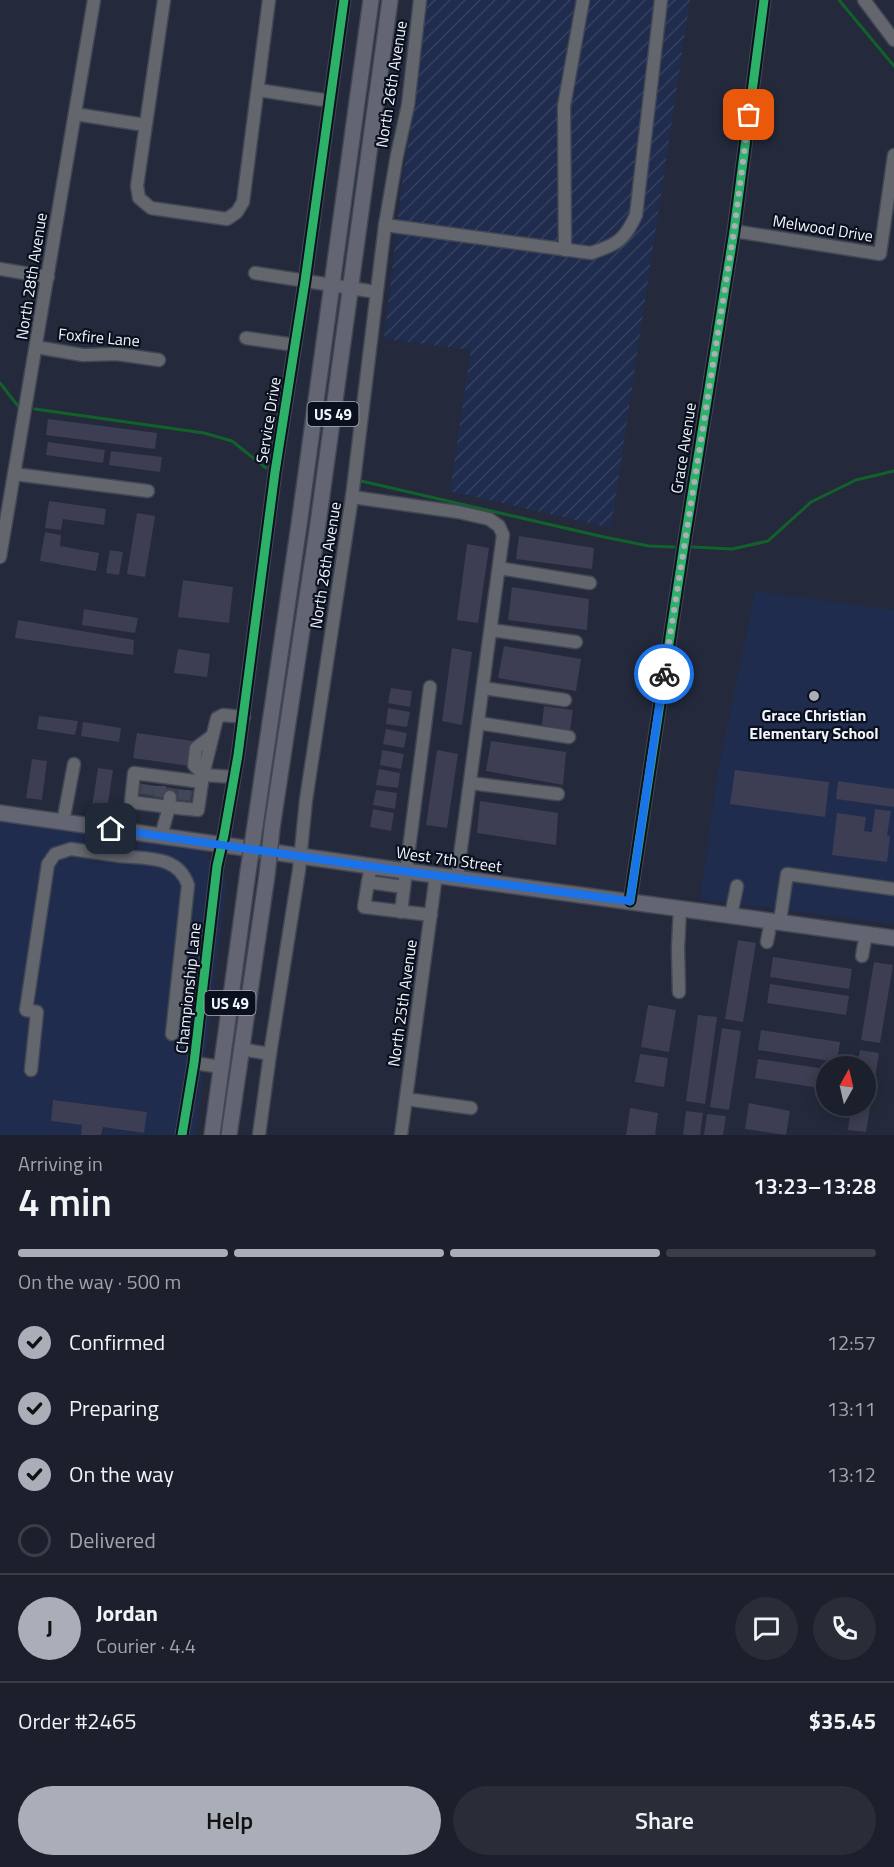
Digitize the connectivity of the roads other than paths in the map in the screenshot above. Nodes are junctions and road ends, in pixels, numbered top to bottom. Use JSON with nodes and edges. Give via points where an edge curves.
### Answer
{"nodes":[{"id":1,"x":94,"y":0,"type":"edge"},
{"id":2,"x":164,"y":0,"type":"edge"},
{"id":3,"x":269,"y":0,"type":"edge"},
{"id":4,"x":344,"y":0,"type":"edge"},
{"id":5,"x":372,"y":0,"type":"edge"},
{"id":6,"x":390,"y":0,"type":"edge"},
{"id":7,"x":420,"y":0,"type":"edge"},
{"id":8,"x":583,"y":0,"type":"edge"},
{"id":9,"x":661,"y":0,"type":"edge"},
{"id":10,"x":764,"y":0,"type":"edge"},
{"id":11,"x":864,"y":0,"type":"edge"},
{"id":12,"x":894,"y":40,"type":"edge"},
{"id":13,"x":258,"y":90,"type":"junction"},
{"id":14,"x":330,"y":101,"type":"junction"},
{"id":15,"x":75,"y":114,"type":"junction"},
{"id":16,"x":146,"y":125,"type":"junction"},
{"id":17,"x":894,"y":155,"type":"edge"},
{"id":18,"x":385,"y":225,"type":"junction"},
{"id":19,"x":734,"y":231,"type":"junction"},
{"id":20,"x":565,"y":250,"type":"junction"},
{"id":21,"x":0,"y":269,"type":"edge"},
{"id":22,"x":255,"y":273,"type":"dead end"},
{"id":23,"x":48,"y":277,"type":"junction"},
{"id":24,"x":305,"y":281,"type":"junction"},
{"id":25,"x":332,"y":285,"type":"junction"},
{"id":26,"x":350,"y":287,"type":"junction"},
{"id":27,"x":376,"y":292,"type":"junction"},
{"id":28,"x":246,"y":338,"type":"dead end"},
{"id":29,"x":295,"y":345,"type":"junction"},
{"id":30,"x":36,"y":347,"type":"junction"},
{"id":31,"x":159,"y":360,"type":"dead end"},
{"id":32,"x":14,"y":474,"type":"junction"},
{"id":33,"x":148,"y":491,"type":"dead end"},
{"id":34,"x":352,"y":497,"type":"junction"},
{"id":35,"x":0,"y":556,"type":"edge"},
{"id":36,"x":499,"y":568,"type":"junction"},
{"id":37,"x":590,"y":584,"type":"dead end"},
{"id":38,"x":491,"y":630,"type":"junction"},
{"id":39,"x":576,"y":642,"type":"dead end"},
{"id":40,"x":430,"y":687,"type":"dead end"},
{"id":41,"x":483,"y":687,"type":"junction"},
{"id":42,"x":565,"y":700,"type":"dead end"},
{"id":43,"x":244,"y":717,"type":"junction"},
{"id":44,"x":478,"y":723,"type":"junction"},
{"id":45,"x":569,"y":738,"type":"dead end"},
{"id":46,"x":74,"y":764,"type":"dead end"},
{"id":47,"x":234,"y":777,"type":"junction"},
{"id":48,"x":202,"y":778,"type":"junction"},
{"id":49,"x":470,"y":783,"type":"junction"},
{"id":50,"x":159,"y":791,"type":"junction"},
{"id":51,"x":558,"y":794,"type":"dead end"},
{"id":52,"x":184,"y":795,"type":"junction"},
{"id":53,"x":0,"y":813,"type":"edge"},
{"id":54,"x":63,"y":822,"type":"junction"},
{"id":55,"x":125,"y":831,"type":"junction"},
{"id":56,"x":161,"y":836,"type":"junction"},
{"id":57,"x":221,"y":845,"type":"junction"},
{"id":58,"x":300,"y":855,"type":"junction"},
{"id":59,"x":120,"y":856,"type":"junction"},
{"id":60,"x":371,"y":866,"type":"junction"},
{"id":61,"x":405,"y":871,"type":"junction"},
{"id":62,"x":436,"y":875,"type":"junction"},
{"id":63,"x":457,"y":878,"type":"junction"},
{"id":64,"x":368,"y":882,"type":"junction"},
{"id":65,"x":737,"y":886,"type":"dead end"},
{"id":66,"x":404,"y":887,"type":"junction"},
{"id":67,"x":894,"y":889,"type":"edge"},
{"id":68,"x":630,"y":901,"type":"junction"},
{"id":69,"x":680,"y":908,"type":"junction"},
{"id":70,"x":401,"y":912,"type":"junction"},
{"id":71,"x":431,"y":915,"type":"junction"},
{"id":72,"x":731,"y":915,"type":"junction"},
{"id":73,"x":776,"y":921,"type":"junction"},
{"id":74,"x":866,"y":934,"type":"junction"},
{"id":75,"x":894,"y":938,"type":"edge"},
{"id":76,"x":767,"y":942,"type":"dead end"},
{"id":77,"x":862,"y":956,"type":"dead end"},
{"id":78,"x":679,"y":992,"type":"dead end"},
{"id":79,"x":172,"y":1034,"type":"dead end"},
{"id":80,"x":241,"y":1049,"type":"junction"},
{"id":81,"x":270,"y":1053,"type":"junction"},
{"id":82,"x":194,"y":1063,"type":"junction"},
{"id":83,"x":221,"y":1068,"type":"junction"},
{"id":84,"x":31,"y":1070,"type":"dead end"},
{"id":85,"x":406,"y":1099,"type":"junction"},
{"id":86,"x":471,"y":1108,"type":"dead end"},
{"id":87,"x":182,"y":1135,"type":"edge"},
{"id":88,"x":212,"y":1135,"type":"edge"},
{"id":89,"x":229,"y":1135,"type":"edge"},
{"id":90,"x":259,"y":1135,"type":"edge"},
{"id":91,"x":401,"y":1135,"type":"edge"}],
"edges":[{"from":1,"to":15,"type":"street","name":"North 28th Avenue"},
{"from":2,"to":16,"type":"street"},
{"from":3,"to":13,"type":"street"},
{"from":4,"to":14,"type":"street","name":"Service Drive"},
{"from":5,"to":25,"type":"main road","number":"US 49"},
{"from":6,"to":26,"type":"main road","number":"US 49"},
{"from":7,"to":18,"type":"street","name":"North 26th Avenue","via":[[408,105]]},
{"from":8,"to":20,"type":"street","via":[[564,106]]},
{"from":9,"to":20,"type":"street","via":[[636,215],[630,230],[613,246],[591,253]]},
{"from":10,"to":19,"type":"street","name":"Grace Avenue"},
{"from":11,"to":12,"type":"street"},
{"from":13,"to":14,"type":"street"},
{"from":13,"to":16,"type":"street","via":[[243,202],[227,219],[151,208],[139,198],[137,186]]},
{"from":14,"to":24,"type":"street","name":"Service Drive"},
{"from":15,"to":16,"type":"street"},
{"from":15,"to":23,"type":"street","name":"North 28th Avenue"},
{"from":17,"to":19,"type":"street","name":"Melwood Drive","via":[[880,254]]},
{"from":18,"to":20,"type":"street"},
{"from":18,"to":27,"type":"street","name":"North 26th Avenue"},
{"from":19,"to":68,"type":"street","name":"Grace Avenue"},
{"from":21,"to":23,"type":"street"},
{"from":22,"to":24,"type":"street"},
{"from":23,"to":30,"type":"street","name":"North 28th Avenue"},
{"from":24,"to":25,"type":"street"},
{"from":24,"to":29,"type":"street","name":"Service Drive"},
{"from":25,"to":26,"type":"street"},
{"from":25,"to":83,"type":"main road","number":"US 49","bridge":true},
{"from":26,"to":27,"type":"street"},
{"from":26,"to":80,"type":"main road","number":"US 49","bridge":true},
{"from":27,"to":34,"type":"street","name":"North 26th Avenue"},
{"from":28,"to":29,"type":"street"},
{"from":29,"to":43,"type":"street","name":"Service Drive"},
{"from":30,"to":31,"type":"street","name":"Foxfire Lane","via":[[82,355],[117,354]]},
{"from":30,"to":32,"type":"street","name":"North 28th Avenue"},
{"from":32,"to":33,"type":"street"},
{"from":32,"to":35,"type":"street","name":"North 28th Avenue"},
{"from":34,"to":36,"type":"street","via":[[489,519],[500,526],[503,535]]},
{"from":34,"to":58,"type":"street","name":"North 26th Avenue"},
{"from":36,"to":37,"type":"street"},
{"from":36,"to":38,"type":"street"},
{"from":38,"to":39,"type":"street"},
{"from":38,"to":41,"type":"street"},
{"from":40,"to":61,"type":"street"},
{"from":41,"to":42,"type":"street"},
{"from":41,"to":44,"type":"street"},
{"from":43,"to":47,"type":"street","name":"Service Drive"},
{"from":43,"to":48,"type":"street","via":[[217,718]]},
{"from":44,"to":45,"type":"street"},
{"from":44,"to":49,"type":"street"},
{"from":46,"to":54,"type":"street"},
{"from":47,"to":48,"type":"street"},
{"from":47,"to":57,"type":"street","name":"Service Drive"},
{"from":48,"to":52,"type":"street"},
{"from":48,"to":52,"type":"street","via":[[198,810]]},
{"from":49,"to":51,"type":"street"},
{"from":49,"to":63,"type":"street"},
{"from":50,"to":52,"type":"street"},
{"from":50,"to":52,"type":"street"},
{"from":50,"to":56,"type":"street"},
{"from":53,"to":54,"type":"main road","name":"West 7th Street"},
{"from":54,"to":55,"type":"main road","name":"West 7th Street"},
{"from":55,"to":56,"type":"main road","name":"West 7th Street"},
{"from":55,"to":59,"type":"street"},
{"from":56,"to":57,"type":"main road","name":"West 7th Street"},
{"from":57,"to":58,"type":"main road","name":"West 7th Street"},
{"from":57,"to":82,"type":"street","name":"Championship Lane"},
{"from":58,"to":60,"type":"main road","name":"West 7th Street"},
{"from":58,"to":81,"type":"street","name":"North 26th Avenue"},
{"from":59,"to":79,"type":"street","via":[[171,862],[185,875],[188,885]]},
{"from":59,"to":84,"type":"street","via":[[71,849],[55,854],[48,864],[26,1010],[37,1012]]},
{"from":60,"to":61,"type":"main road","name":"West 7th Street"},
{"from":60,"to":64,"type":"street"},
{"from":61,"to":62,"type":"main road","name":"West 7th Street"},
{"from":61,"to":66,"type":"street"},
{"from":62,"to":63,"type":"main road","name":"West 7th Street"},
{"from":62,"to":71,"type":"street","name":"North 25th Avenue"},
{"from":63,"to":68,"type":"main road","name":"West 7th Street"},
{"from":64,"to":66,"type":"street"},
{"from":64,"to":70,"type":"street","via":[[364,907]]},
{"from":65,"to":72,"type":"street"},
{"from":66,"to":70,"type":"street"},
{"from":67,"to":73,"type":"street","via":[[787,874]]},
{"from":68,"to":69,"type":"main road","name":"West 7th Street"},
{"from":69,"to":72,"type":"main road","name":"West 7th Street"},
{"from":69,"to":78,"type":"street"},
{"from":70,"to":71,"type":"street"},
{"from":71,"to":85,"type":"street","name":"North 25th Avenue"},
{"from":72,"to":73,"type":"main road","name":"West 7th Street"},
{"from":73,"to":74,"type":"main road","name":"West 7th Street"},
{"from":73,"to":76,"type":"street"},
{"from":74,"to":75,"type":"main road","name":"West 7th Street"},
{"from":74,"to":77,"type":"street"},
{"from":80,"to":81,"type":"street"},
{"from":80,"to":89,"type":"main road","number":"US 49"},
{"from":81,"to":90,"type":"street","name":"North 26th Avenue"},
{"from":82,"to":83,"type":"street"},
{"from":82,"to":87,"type":"street","name":"Championship Lane"},
{"from":83,"to":88,"type":"main road","number":"US 49"},
{"from":85,"to":86,"type":"street"},
{"from":85,"to":91,"type":"street","name":"North 25th Avenue"}]}
